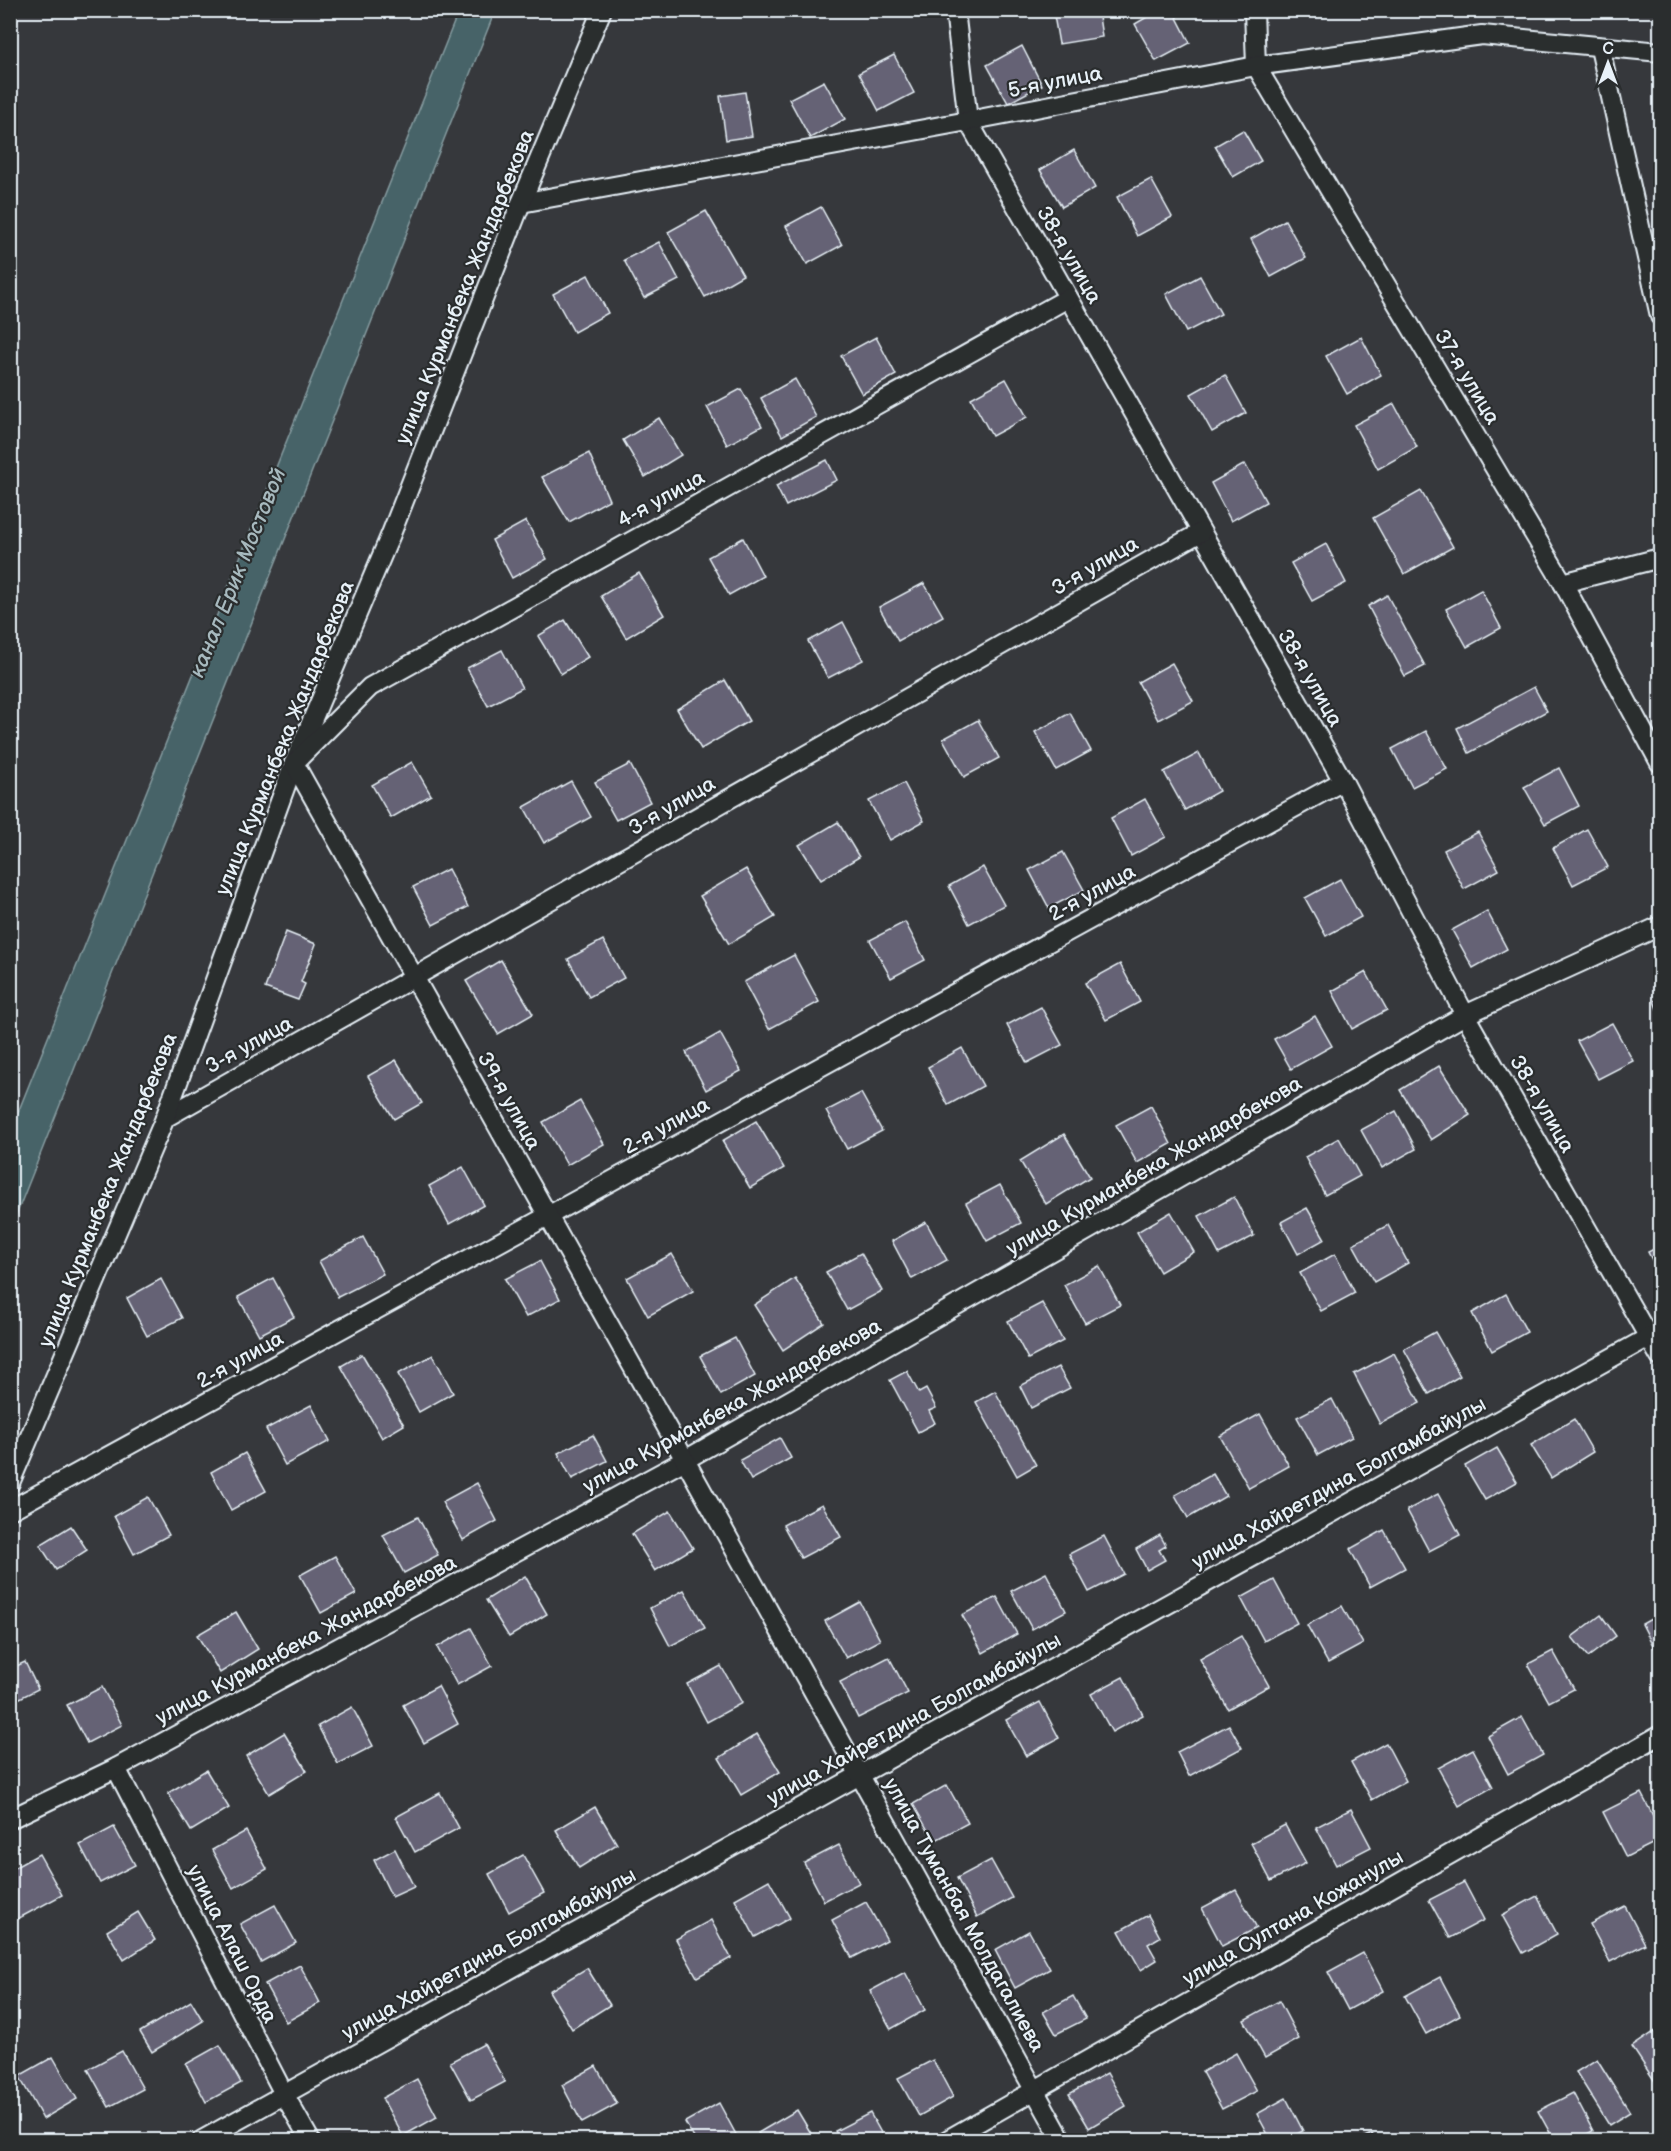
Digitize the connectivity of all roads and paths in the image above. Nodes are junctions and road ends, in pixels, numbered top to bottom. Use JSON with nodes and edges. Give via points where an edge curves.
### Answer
{"nodes":[{"id":1,"x":602,"y":10,"type":"edge"},
{"id":2,"x":955,"y":10,"type":"edge"},
{"id":3,"x":1254,"y":10,"type":"edge"},
{"id":4,"x":1600,"y":48,"type":"junction"},
{"id":5,"x":1660,"y":52,"type":"edge"},
{"id":6,"x":1256,"y":66,"type":"junction"},
{"id":7,"x":968,"y":121,"type":"junction"},
{"id":8,"x":521,"y":202,"type":"junction"},
{"id":9,"x":1068,"y":298,"type":"junction"},
{"id":10,"x":1660,"y":316,"type":"edge"},
{"id":11,"x":1201,"y":532,"type":"junction"},
{"id":12,"x":1660,"y":558,"type":"edge"},
{"id":13,"x":1563,"y":583,"type":"junction"},
{"id":14,"x":294,"y":763,"type":"junction"},
{"id":15,"x":1660,"y":763,"type":"edge"},
{"id":16,"x":1343,"y":781,"type":"junction"},
{"id":17,"x":1660,"y":926,"type":"edge"},
{"id":18,"x":414,"y":978,"type":"junction"},
{"id":19,"x":1466,"y":1014,"type":"junction"},
{"id":20,"x":165,"y":1118,"type":"junction"},
{"id":21,"x":548,"y":1216,"type":"junction"},
{"id":22,"x":1649,"y":1337,"type":"junction"},
{"id":23,"x":1660,"y":1357,"type":"edge"},
{"id":24,"x":685,"y":1460,"type":"junction"},
{"id":25,"x":10,"y":1483,"type":"edge"},
{"id":26,"x":10,"y":1510,"type":"edge"},
{"id":27,"x":1660,"y":1735,"type":"edge"},
{"id":28,"x":116,"y":1768,"type":"junction"},
{"id":29,"x":860,"y":1775,"type":"junction"},
{"id":30,"x":10,"y":1819,"type":"edge"},
{"id":31,"x":1036,"y":2090,"type":"junction"},
{"id":32,"x":284,"y":2094,"type":"junction"},
{"id":33,"x":202,"y":2140,"type":"edge"},
{"id":34,"x":310,"y":2140,"type":"edge"},
{"id":35,"x":947,"y":2140,"type":"edge"},
{"id":36,"x":1062,"y":2140,"type":"edge"}],
"edges":[{"from":1,"to":8,"type":"street","name":"улица Курманбека Жандарбекова"},
{"from":2,"to":7,"type":"street","name":"38-я улица"},
{"from":3,"to":6,"type":"street","name":"37-я улица"},
{"from":4,"to":5,"type":"street","name":"5-я улица"},
{"from":4,"to":6,"type":"street","name":"5-я улица","via":[[1482,35]]},
{"from":4,"to":10,"type":"street"},
{"from":6,"to":7,"type":"street","name":"5-я улица"},
{"from":6,"to":13,"type":"street","name":"37-я улица"},
{"from":7,"to":8,"type":"street","name":"5-я улица"},
{"from":7,"to":9,"type":"street","name":"38-я улица"},
{"from":8,"to":14,"type":"street","name":"улица Курманбека Жандарбекова","via":[[391,534]]},
{"from":9,"to":11,"type":"street","name":"38-я улица"},
{"from":9,"to":14,"type":"street","name":"4-я улица","via":[[370,687]]},
{"from":11,"to":16,"type":"street","name":"38-я улица"},
{"from":11,"to":18,"type":"street","name":"3-я улица"},
{"from":12,"to":13,"type":"street"},
{"from":13,"to":15,"type":"street","name":"37-я улица"},
{"from":14,"to":18,"type":"street","name":"39-я улица"},
{"from":14,"to":20,"type":"street","name":"улица Курманбека Жандарбекова"},
{"from":16,"to":19,"type":"street","name":"38-я улица"},
{"from":16,"to":21,"type":"street","name":"2-я улица"},
{"from":17,"to":19,"type":"street","name":"улица Курманбека Жандарбекова"},
{"from":18,"to":20,"type":"street","name":"3-я улица"},
{"from":18,"to":21,"type":"street","name":"39-я улица"},
{"from":19,"to":22,"type":"street","name":"38-я улица"},
{"from":19,"to":24,"type":"street","name":"улица Курманбека Жандарбекова"},
{"from":20,"to":25,"type":"street","name":"улица Курманбека Жандарбекова"},
{"from":21,"to":24,"type":"street","name":"39-я улица"},
{"from":21,"to":26,"type":"street","name":"2-я улица"},
{"from":22,"to":23,"type":"street","name":"38-я улица"},
{"from":22,"to":29,"type":"street","name":"улица Хайретдина Болгамбайулы"},
{"from":24,"to":28,"type":"street","name":"улица Курманбека Жандарбекова"},
{"from":24,"to":29,"type":"street","name":"улица Туманбая Молдагалиева"},
{"from":27,"to":31,"type":"street","name":"улица Султана Кожанулы"},
{"from":28,"to":30,"type":"street","name":"улица Курманбека Жандарбекова"},
{"from":28,"to":32,"type":"street","name":"улица Алаш Орда"},
{"from":29,"to":31,"type":"street","name":"улица Туманбая Молдагалиева"},
{"from":29,"to":32,"type":"street","name":"улица Хайретдина Болгамбайулы"},
{"from":31,"to":35,"type":"street","name":"улица Султана Кожанулы"},
{"from":31,"to":36,"type":"street","name":"улица Туманбая Молдагалиева"},
{"from":32,"to":33,"type":"street","name":"улица Хайретдина Болгамбайулы"},
{"from":32,"to":34,"type":"street","name":"улица Алаш Орда"}]}
